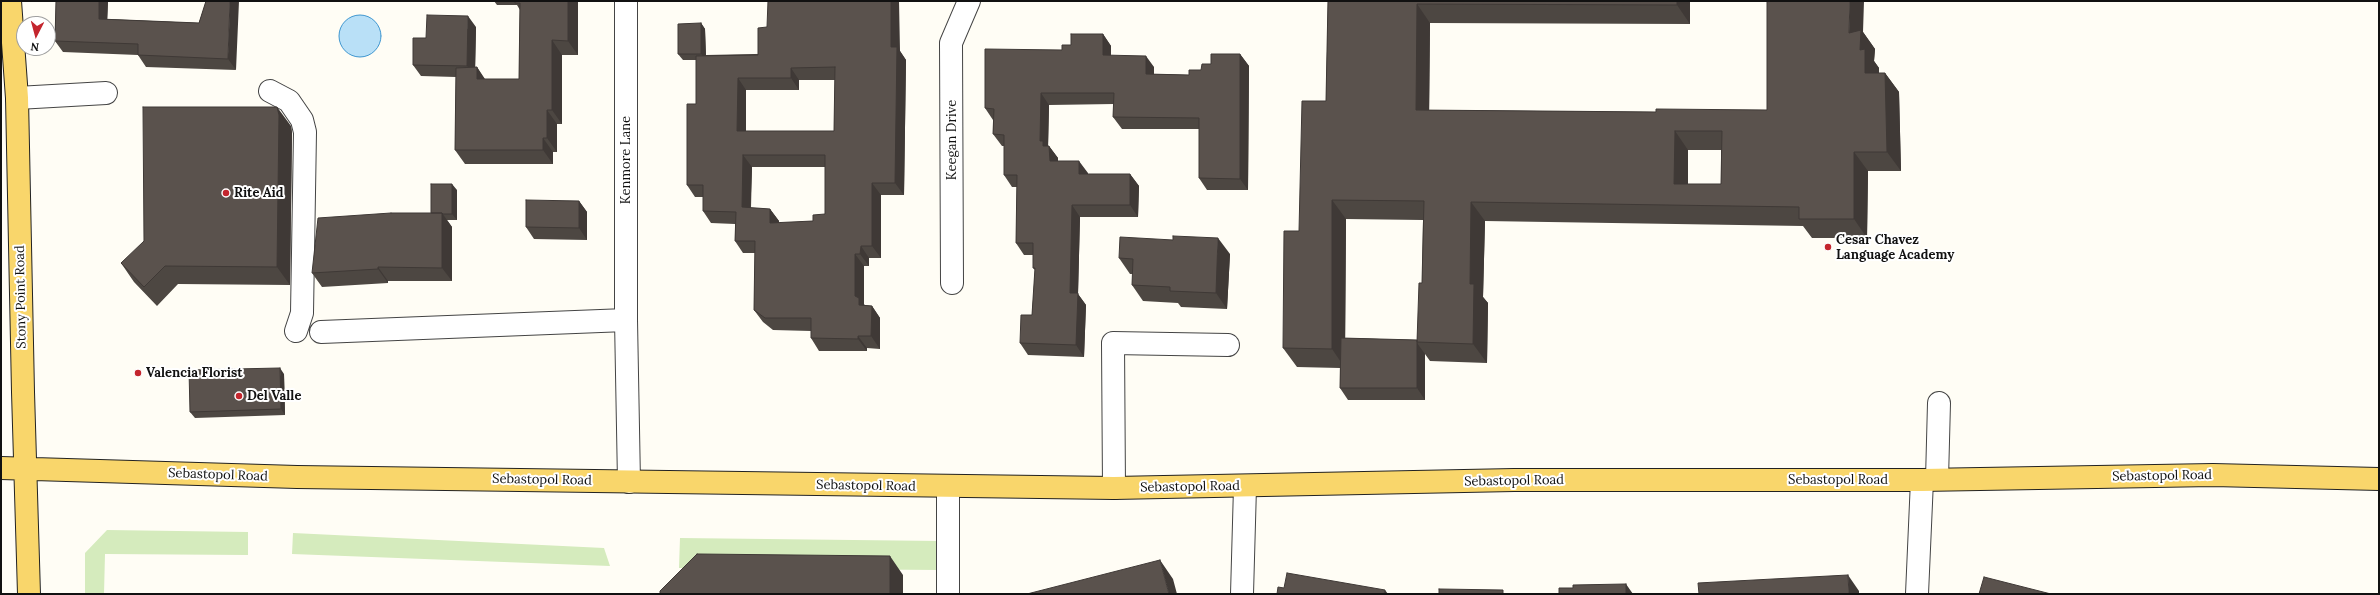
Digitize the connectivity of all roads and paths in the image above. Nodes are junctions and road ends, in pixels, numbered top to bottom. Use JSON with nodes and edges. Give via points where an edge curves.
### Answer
{"nodes":[{"id":1,"x":10,"y":1,"type":"edge"},
{"id":2,"x":626,"y":1,"type":"edge"},
{"id":3,"x":969,"y":1,"type":"edge"},
{"id":4,"x":270,"y":91,"type":"dead end"},
{"id":5,"x":106,"y":93,"type":"dead end"},
{"id":6,"x":9,"y":96,"type":"edge"},
{"id":7,"x":952,"y":283,"type":"dead end"},
{"id":8,"x":626,"y":320,"type":"junction"},
{"id":9,"x":296,"y":331,"type":"dead end"},
{"id":10,"x":321,"y":332,"type":"dead end"},
{"id":11,"x":1228,"y":345,"type":"dead end"},
{"id":12,"x":1939,"y":403,"type":"dead end"},
{"id":13,"x":26,"y":467,"type":"junction"},
{"id":14,"x":1,"y":468,"type":"edge"},
{"id":15,"x":1930,"y":479,"type":"junction"},
{"id":16,"x":2379,"y":480,"type":"edge"},
{"id":17,"x":629,"y":482,"type":"junction"},
{"id":18,"x":948,"y":487,"type":"junction"},
{"id":19,"x":1245,"y":487,"type":"junction"},
{"id":20,"x":1114,"y":488,"type":"junction"},
{"id":21,"x":29,"y":594,"type":"edge"},
{"id":22,"x":948,"y":594,"type":"edge"},
{"id":23,"x":1242,"y":594,"type":"edge"},
{"id":24,"x":1918,"y":594,"type":"edge"}],
"edges":[{"from":1,"to":6,"type":"main road","name":"Stony Point Road"},
{"from":2,"to":8,"type":"street","name":"Kenmore Lane"},
{"from":3,"to":7,"type":"street","name":"Keegan Drive","via":[[951,43]]},
{"from":4,"to":9,"type":"street","via":[[289,101],[302,120],[305,132],[302,313]]},
{"from":5,"to":6,"type":"street"},
{"from":6,"to":13,"type":"main road","name":"Stony Point Road"},
{"from":8,"to":10,"type":"street"},
{"from":8,"to":17,"type":"street","name":"Kenmore Lane"},
{"from":11,"to":20,"type":"street","via":[[1113,343]]},
{"from":12,"to":15,"type":"street"},
{"from":13,"to":14,"type":"main road","name":"Sebastopol Road"},
{"from":13,"to":17,"type":"main road","name":"Sebastopol Road","via":[[284,477]]},
{"from":13,"to":21,"type":"main road","name":"Stony Point Road"},
{"from":15,"to":16,"type":"main road","name":"Sebastopol Road","via":[[2213,475]]},
{"from":15,"to":19,"type":"main road","name":"Sebastopol Road","via":[[1514,480]]},
{"from":15,"to":24,"type":"street"},
{"from":17,"to":18,"type":"main road","name":"Sebastopol Road"},
{"from":18,"to":20,"type":"main road","name":"Sebastopol Road"},
{"from":18,"to":22,"type":"street"},
{"from":19,"to":20,"type":"main road","name":"Sebastopol Road"},
{"from":19,"to":23,"type":"street"}]}
